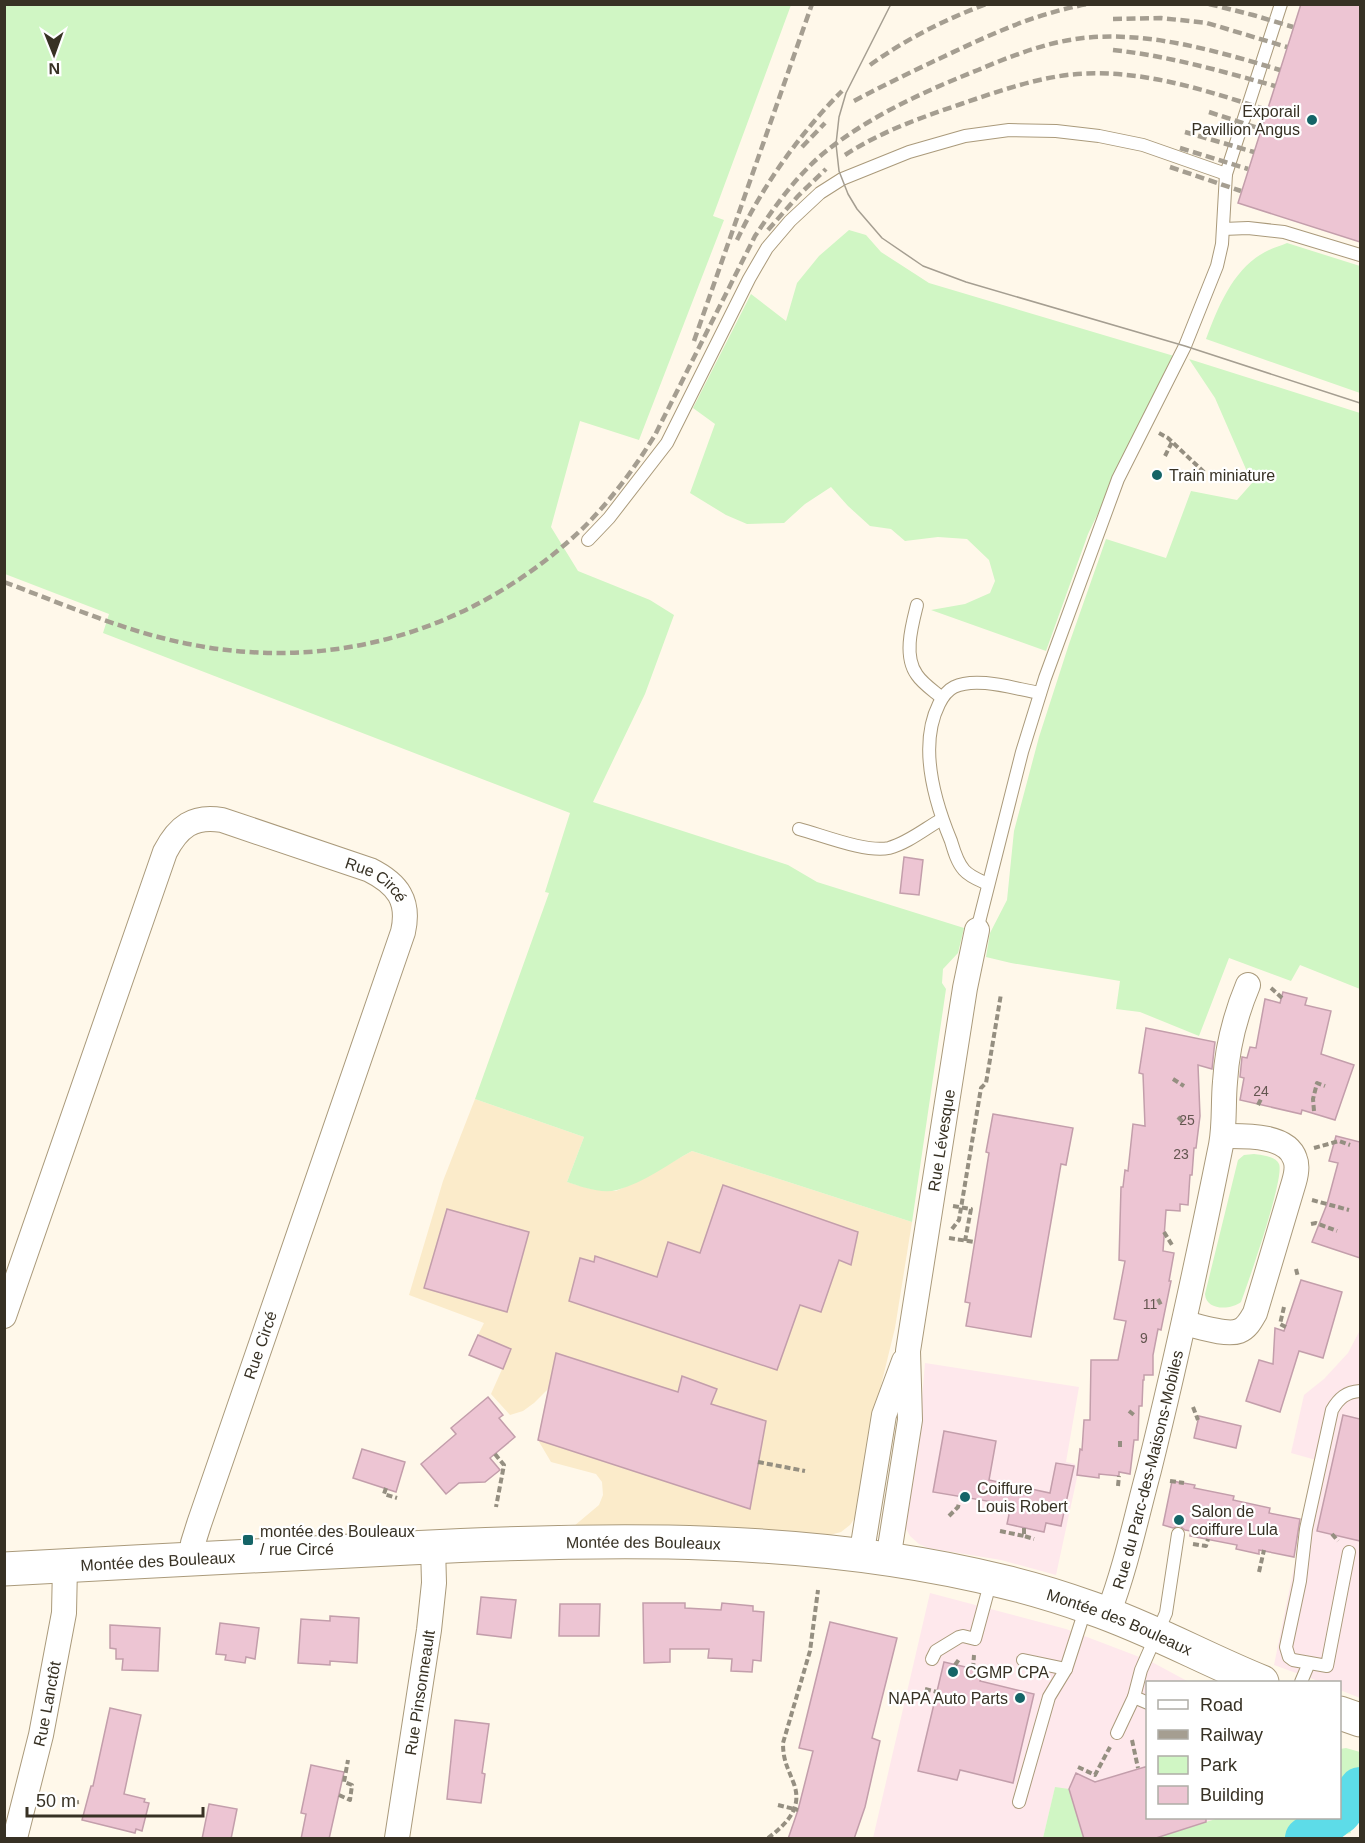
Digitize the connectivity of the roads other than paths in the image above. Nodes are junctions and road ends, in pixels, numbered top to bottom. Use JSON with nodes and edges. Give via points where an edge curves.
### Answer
{"nodes":[{"id":1,"x":1281,"y":4,"type":"edge"},
{"id":2,"x":1226,"y":174,"type":"junction"},
{"id":3,"x":1223,"y":229,"type":"junction"},
{"id":4,"x":1360,"y":255,"type":"edge"},
{"id":5,"x":588,"y":540,"type":"dead end"},
{"id":6,"x":917,"y":605,"type":"dead end"},
{"id":7,"x":1040,"y":693,"type":"junction"},
{"id":8,"x":942,"y":698,"type":"junction"},
{"id":9,"x":942,"y":819,"type":"junction"},
{"id":10,"x":799,"y":829,"type":"dead end"},
{"id":11,"x":988,"y":884,"type":"junction"},
{"id":12,"x":977,"y":930,"type":"joint"},
{"id":13,"x":1259,"y":986,"type":"road end"},
{"id":14,"x":1223,"y":1136,"type":"junction"},
{"id":15,"x":4,"y":1316,"type":"edge"},
{"id":16,"x":1184,"y":1323,"type":"junction"},
{"id":17,"x":1360,"y":1391,"type":"edge"},
{"id":18,"x":1178,"y":1534,"type":"dead end"},
{"id":19,"x":434,"y":1546,"type":"junction"},
{"id":20,"x":1349,"y":1552,"type":"dead end"},
{"id":21,"x":874,"y":1558,"type":"junction"},
{"id":22,"x":192,"y":1559,"type":"junction"},
{"id":23,"x":65,"y":1566,"type":"junction"},
{"id":24,"x":4,"y":1569,"type":"edge"},
{"id":25,"x":992,"y":1578,"type":"junction"},
{"id":26,"x":1097,"y":1610,"type":"junction"},
{"id":27,"x":1156,"y":1635,"type":"junction"},
{"id":28,"x":932,"y":1659,"type":"dead end"},
{"id":29,"x":1023,"y":1660,"type":"dead end"},
{"id":30,"x":1309,"y":1663,"type":"junction"},
{"id":31,"x":1066,"y":1669,"type":"junction"},
{"id":32,"x":1258,"y":1681,"type":"edge"},
{"id":33,"x":1302,"y":1681,"type":"edge"},
{"id":34,"x":1134,"y":1696,"type":"junction"},
{"id":35,"x":1146,"y":1702,"type":"edge"},
{"id":36,"x":1118,"y":1733,"type":"road end"},
{"id":37,"x":1019,"y":1802,"type":"dead end"},
{"id":38,"x":15,"y":1839,"type":"edge"},
{"id":39,"x":397,"y":1839,"type":"edge"}],
"edges":[{"from":1,"to":2,"type":"lane"},
{"from":2,"to":3,"type":"lane"},
{"from":2,"to":5,"type":"lane","via":[[1143,145],[1099,136],[1009,130],[965,136],[909,152],[842,179],[820,193],[767,248],[667,443]]},
{"from":3,"to":4,"type":"lane","via":[[1284,232]]},
{"from":3,"to":7,"type":"lane","via":[[1207,295],[1114,489]]},
{"from":6,"to":8,"type":"lane","via":[[910,656],[916,675]]},
{"from":7,"to":8,"type":"lane","via":[[971,683],[953,687]]},
{"from":7,"to":11,"type":"lane"},
{"from":8,"to":9,"type":"lane","via":[[929,732],[928,759]]},
{"from":9,"to":10,"type":"lane","via":[[888,848],[869,848]]},
{"from":9,"to":11,"type":"lane","via":[[959,864],[965,872]]},
{"from":11,"to":12,"type":"lane"},
{"from":12,"to":21,"type":"street","name":"Rue Lévesque","via":[[908,1351],[884,1415]]},
{"from":13,"to":14,"type":"street","name":"Rue du Parc-des-Maisons-Mobiles","via":[[1236,1018],[1228,1059]]},
{"from":14,"to":16,"type":"street","name":"Rue du Parc-des-Maisons-Mobiles"},
{"from":14,"to":16,"type":"street","via":[[1278,1142],[1288,1147],[1297,1167],[1249,1324],[1239,1331],[1226,1332]]},
{"from":15,"to":22,"type":"street","name":"Rue Circé","via":[[165,852],[177,832],[199,820],[222,820],[370,870],[394,885],[404,908],[403,932],[199,1524]]},
{"from":16,"to":26,"type":"street","name":"Rue du Parc-des-Maisons-Mobiles","via":[[1119,1583]]},
{"from":17,"to":30,"type":"lane","via":[[1344,1395],[1332,1410],[1306,1529],[1286,1652],[1293,1660]]},
{"from":18,"to":27,"type":"lane","via":[[1166,1613]]},
{"from":19,"to":21,"type":"street","name":"Montée des Bouleaux","via":[[638,1541]]},
{"from":19,"to":22,"type":"street","name":"Montée des Bouleaux"},
{"from":19,"to":39,"type":"street","name":"Rue Pinsonneault","via":[[429,1630]]},
{"from":20,"to":30,"type":"lane","via":[[1327,1666]]},
{"from":21,"to":25,"type":"street","name":"Montée des Bouleaux"},
{"from":22,"to":23,"type":"street","name":"Montée des Bouleaux"},
{"from":23,"to":24,"type":"street","name":"Montée des Bouleaux"},
{"from":23,"to":38,"type":"street","name":"Rue Lanctôt","via":[[64,1613],[41,1735]]},
{"from":25,"to":26,"type":"street","name":"Montée des Bouleaux"},
{"from":25,"to":28,"type":"lane","via":[[975,1639],[959,1637],[936,1651]]},
{"from":26,"to":27,"type":"street","name":"Montée des Bouleaux"},
{"from":26,"to":31,"type":"lane"},
{"from":27,"to":32,"type":"street","name":"Montée des Bouleaux"},
{"from":27,"to":34,"type":"lane"},
{"from":29,"to":31,"type":"lane"},
{"from":30,"to":33,"type":"lane"},
{"from":31,"to":37,"type":"lane","via":[[1049,1697]]},
{"from":34,"to":35,"type":"lane"},
{"from":34,"to":36,"type":"lane"}]}
